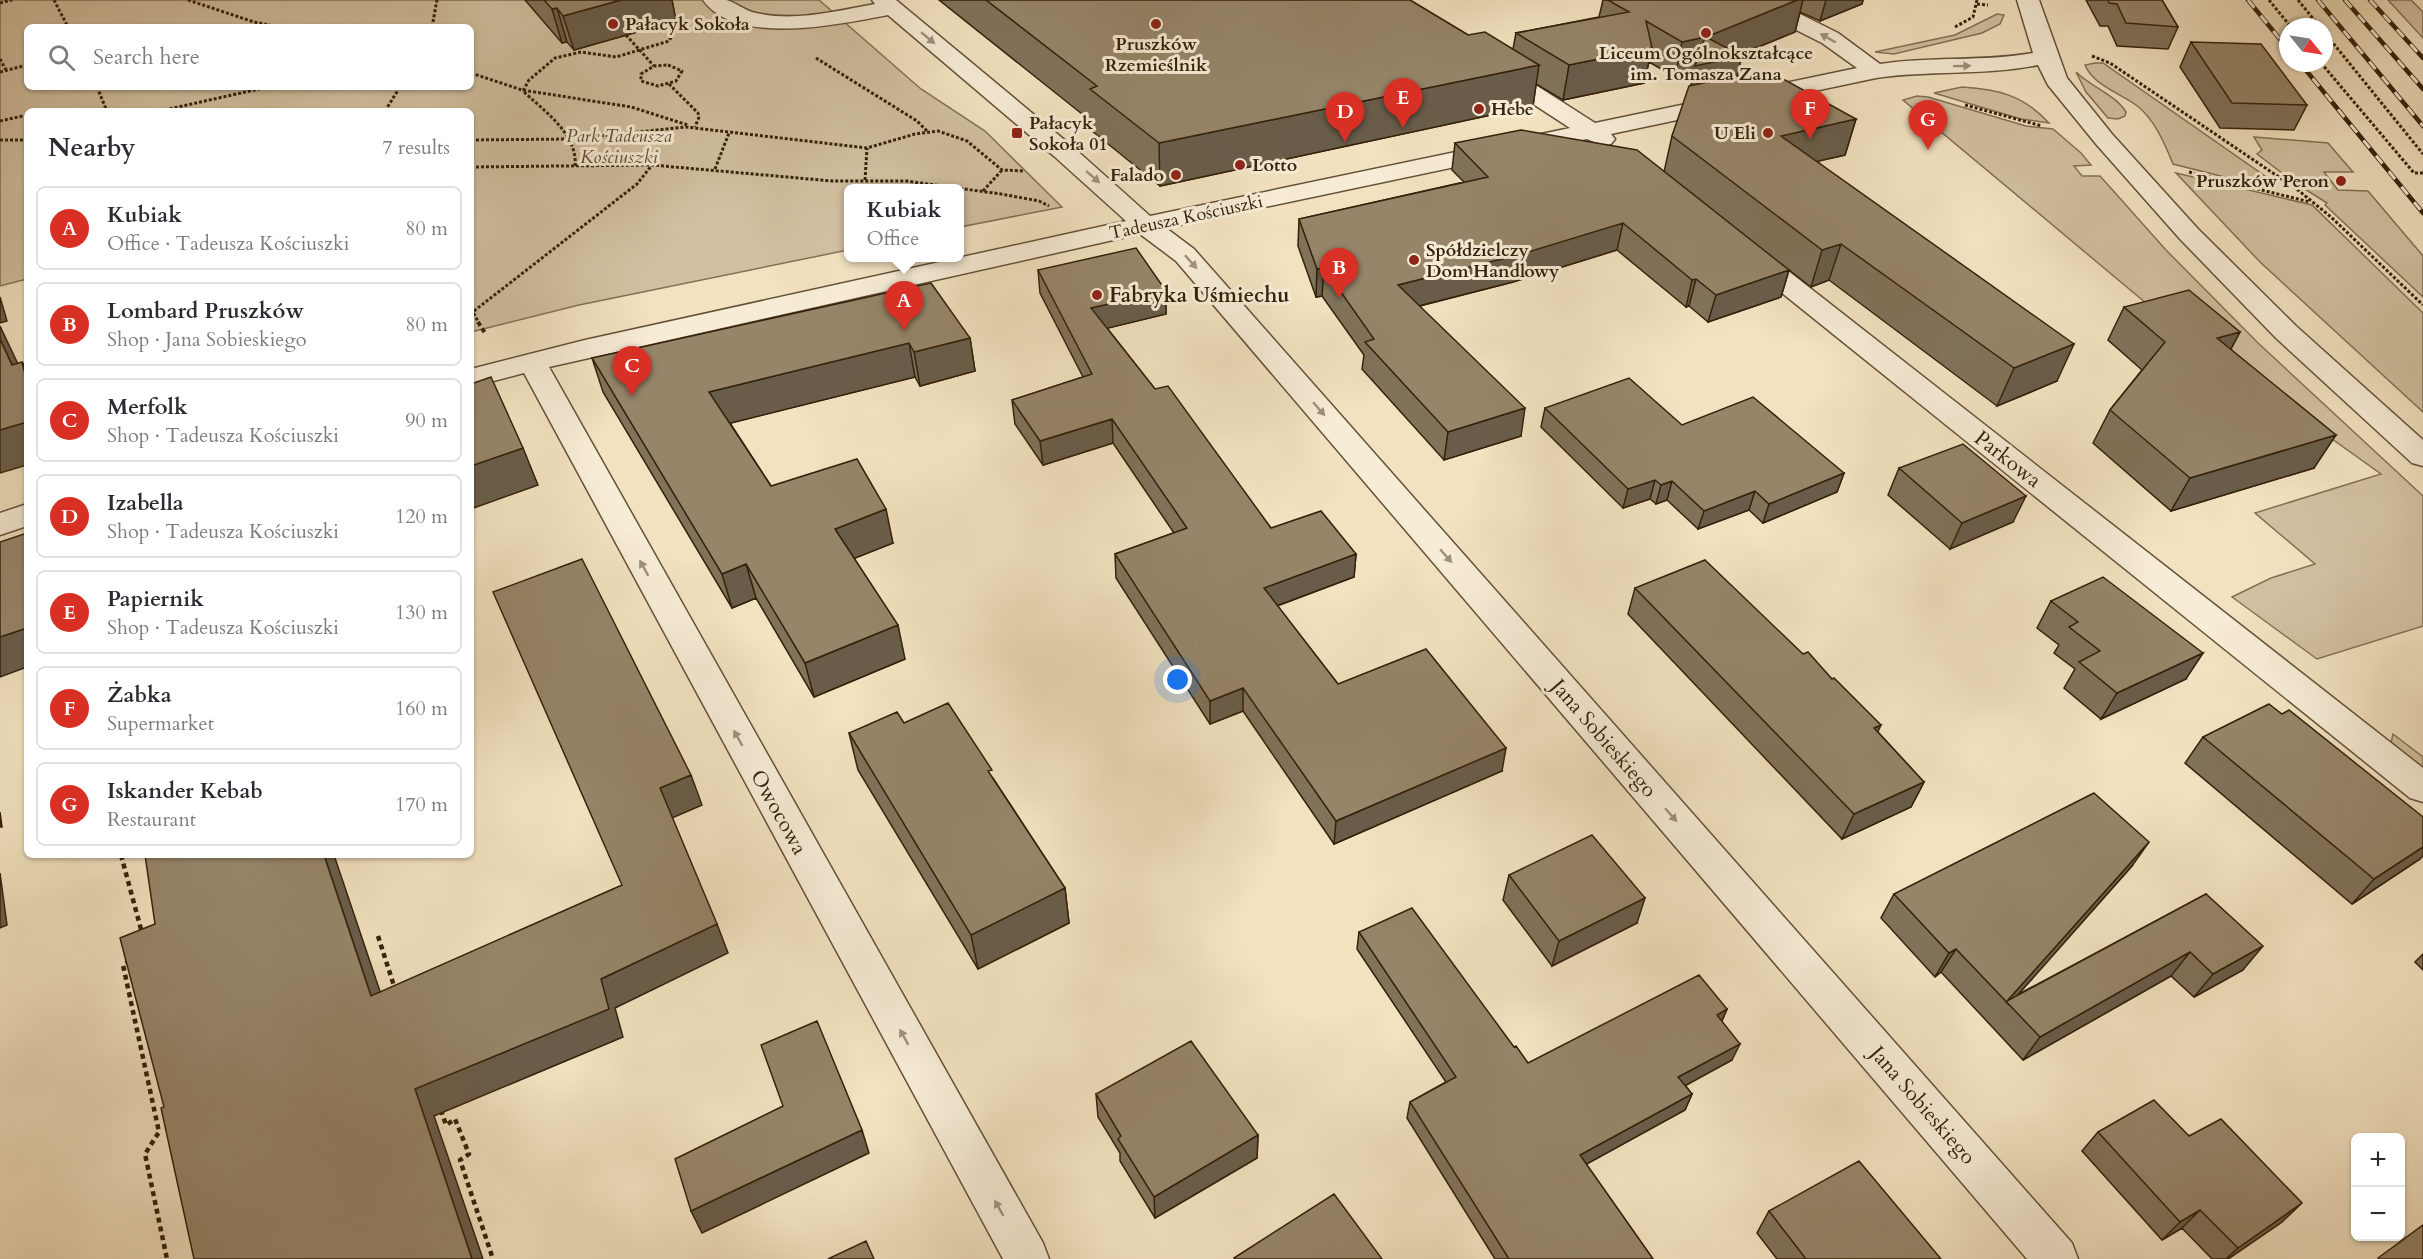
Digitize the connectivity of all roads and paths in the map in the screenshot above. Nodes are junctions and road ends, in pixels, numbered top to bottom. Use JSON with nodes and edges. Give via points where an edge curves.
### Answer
{"nodes":[{"id":1,"x":12,"y":0,"type":"edge"},
{"id":2,"x":54,"y":0,"type":"edge"},
{"id":3,"x":190,"y":0,"type":"edge"},
{"id":4,"x":199,"y":0,"type":"edge"},
{"id":5,"x":437,"y":0,"type":"edge"},
{"id":6,"x":1755,"y":0,"type":"edge"},
{"id":7,"x":2028,"y":0,"type":"edge"},
{"id":8,"x":2269,"y":0,"type":"edge"},
{"id":9,"x":2298,"y":0,"type":"edge"},
{"id":10,"x":0,"y":3,"type":"edge"},
{"id":11,"x":718,"y":3,"type":"edge"},
{"id":12,"x":888,"y":4,"type":"edge"},
{"id":13,"x":2284,"y":18,"type":"edge"},
{"id":14,"x":2313,"y":18,"type":"edge"},
{"id":15,"x":774,"y":22,"type":"junction"},
{"id":16,"x":66,"y":24,"type":"edge"},
{"id":17,"x":264,"y":24,"type":"edge"},
{"id":18,"x":433,"y":24,"type":"edge"},
{"id":19,"x":626,"y":35,"type":"dead end"},
{"id":20,"x":2333,"y":43,"type":"edge"},
{"id":21,"x":638,"y":50,"type":"junction"},
{"id":22,"x":2090,"y":56,"type":"dead end"},
{"id":23,"x":1475,"y":57,"type":"edge"},
{"id":24,"x":2046,"y":57,"type":"junction"},
{"id":25,"x":0,"y":59,"type":"edge"},
{"id":26,"x":24,"y":66,"type":"edge"},
{"id":27,"x":654,"y":66,"type":"junction"},
{"id":28,"x":6,"y":70,"type":"junction"},
{"id":29,"x":1876,"y":71,"type":"junction"},
{"id":30,"x":0,"y":72,"type":"edge"},
{"id":31,"x":2329,"y":72,"type":"edge"},
{"id":32,"x":474,"y":74,"type":"edge"},
{"id":33,"x":669,"y":84,"type":"junction"},
{"id":34,"x":99,"y":90,"type":"edge"},
{"id":35,"x":252,"y":90,"type":"edge"},
{"id":36,"x":398,"y":90,"type":"edge"},
{"id":37,"x":522,"y":90,"type":"junction"},
{"id":38,"x":1962,"y":104,"type":"dead end"},
{"id":39,"x":106,"y":108,"type":"edge"},
{"id":40,"x":172,"y":108,"type":"edge"},
{"id":41,"x":388,"y":108,"type":"edge"},
{"id":42,"x":24,"y":116,"type":"edge"},
{"id":43,"x":0,"y":121,"type":"edge"},
{"id":44,"x":2046,"y":126,"type":"dead end"},
{"id":45,"x":694,"y":128,"type":"junction"},
{"id":46,"x":928,"y":131,"type":"junction"},
{"id":47,"x":1593,"y":132,"type":"junction"},
{"id":48,"x":729,"y":133,"type":"junction"},
{"id":49,"x":570,"y":139,"type":"junction"},
{"id":50,"x":0,"y":140,"type":"edge"},
{"id":51,"x":24,"y":140,"type":"edge"},
{"id":52,"x":474,"y":140,"type":"edge"},
{"id":53,"x":867,"y":148,"type":"junction"},
{"id":54,"x":1623,"y":154,"type":"edge"},
{"id":55,"x":2423,"y":154,"type":"edge"},
{"id":56,"x":652,"y":165,"type":"junction"},
{"id":57,"x":575,"y":166,"type":"junction"},
{"id":58,"x":474,"y":167,"type":"edge"},
{"id":59,"x":715,"y":169,"type":"junction"},
{"id":60,"x":1002,"y":170,"type":"junction"},
{"id":61,"x":2182,"y":170,"type":"dead end"},
{"id":62,"x":1025,"y":171,"type":"dead end"},
{"id":63,"x":2423,"y":173,"type":"edge"},
{"id":64,"x":865,"y":180,"type":"junction"},
{"id":65,"x":923,"y":184,"type":"edge"},
{"id":66,"x":964,"y":189,"type":"edge"},
{"id":67,"x":983,"y":191,"type":"junction"},
{"id":68,"x":2314,"y":202,"type":"junction"},
{"id":69,"x":1053,"y":211,"type":"dead end"},
{"id":70,"x":1146,"y":225,"type":"junction"},
{"id":71,"x":1730,"y":238,"type":"edge"},
{"id":72,"x":2423,"y":305,"type":"edge"},
{"id":73,"x":474,"y":308,"type":"edge"},
{"id":74,"x":474,"y":313,"type":"edge"},
{"id":75,"x":486,"y":334,"type":"dead end"},
{"id":76,"x":533,"y":363,"type":"junction"},
{"id":77,"x":474,"y":377,"type":"edge"},
{"id":78,"x":2423,"y":456,"type":"edge"},
{"id":79,"x":24,"y":516,"type":"edge"},
{"id":80,"x":0,"y":524,"type":"edge"},
{"id":81,"x":2423,"y":788,"type":"edge"},
{"id":82,"x":122,"y":858,"type":"edge"},
{"id":83,"x":378,"y":936,"type":"dead end"},
{"id":84,"x":145,"y":943,"type":"edge"},
{"id":85,"x":139,"y":957,"type":"edge"},
{"id":86,"x":398,"y":999,"type":"edge"},
{"id":87,"x":438,"y":1102,"type":"edge"},
{"id":88,"x":159,"y":1132,"type":"junction"},
{"id":89,"x":169,"y":1135,"type":"edge"},
{"id":90,"x":167,"y":1259,"type":"edge"},
{"id":91,"x":494,"y":1259,"type":"edge"},
{"id":92,"x":1027,"y":1259,"type":"edge"},
{"id":93,"x":2056,"y":1259,"type":"edge"}],
"edges":[{"from":1,"to":10,"type":"path"},
{"from":2,"to":16,"type":"path"},
{"from":3,"to":4,"type":"path"},
{"from":3,"to":17,"type":"path"},
{"from":5,"to":18,"type":"path"},
{"from":29,"to":6,"type":"street","one_way":true,"via":[[1830,38]]},
{"from":7,"to":24,"type":"street"},
{"from":8,"to":13,"type":"path"},
{"from":9,"to":14,"type":"path"},
{"from":11,"to":15,"type":"street","via":[[741,17]]},
{"from":11,"to":21,"type":"path","via":[[714,14],[678,25],[669,41]]},
{"from":12,"to":15,"type":"street","via":[[821,19]]},
{"from":12,"to":70,"type":"street","name":"Jana Sobieskiego","one_way":true},
{"from":15,"to":46,"type":"path","via":[[793,41]]},
{"from":19,"to":21,"type":"path"},
{"from":20,"to":55,"type":"path"},
{"from":21,"to":27,"type":"path"},
{"from":21,"to":37,"type":"path","via":[[616,57],[581,52],[555,58]]},
{"from":22,"to":68,"type":"path","via":[[2110,63]]},
{"from":23,"to":47,"type":"street"},
{"from":24,"to":29,"type":"street","name":"Tadeusza Kościuszki","via":[[2017,64],[1904,65]]},
{"from":24,"to":78,"type":"street","via":[[2056,80],[2189,234],[2286,332]]},
{"from":25,"to":28,"type":"path"},
{"from":26,"to":28,"type":"path"},
{"from":27,"to":33,"type":"path","via":[[668,64],[682,71],[680,78]]},
{"from":27,"to":33,"type":"path","via":[[641,74],[641,81],[649,85]]},
{"from":28,"to":30,"type":"path"},
{"from":29,"to":47,"type":"street","name":"Tadeusza Kościuszki"},
{"from":31,"to":63,"type":"path","via":[[2414,173]]},
{"from":32,"to":37,"type":"path"},
{"from":33,"to":45,"type":"path","via":[[698,113]]},
{"from":34,"to":39,"type":"path"},
{"from":35,"to":40,"type":"path"},
{"from":36,"to":41,"type":"path"},
{"from":37,"to":45,"type":"path","via":[[631,107]]},
{"from":37,"to":49,"type":"path"},
{"from":38,"to":44,"type":"path"},
{"from":42,"to":43,"type":"path"},
{"from":45,"to":48,"type":"path"},
{"from":45,"to":49,"type":"path"},
{"from":46,"to":53,"type":"path"},
{"from":46,"to":60,"type":"path","via":[[948,133],[967,141]]},
{"from":47,"to":54,"type":"street"},
{"from":47,"to":70,"type":"street","name":"Tadeusza Kościuszki"},
{"from":48,"to":53,"type":"path"},
{"from":48,"to":59,"type":"path"},
{"from":49,"to":52,"type":"path"},
{"from":49,"to":57,"type":"path","via":[[576,154]]},
{"from":50,"to":51,"type":"path"},
{"from":53,"to":64,"type":"path"},
{"from":56,"to":57,"type":"path"},
{"from":56,"to":59,"type":"path"},
{"from":56,"to":73,"type":"path","via":[[637,184]]},
{"from":57,"to":58,"type":"path"},
{"from":59,"to":64,"type":"path","via":[[832,181]]},
{"from":60,"to":62,"type":"path"},
{"from":60,"to":67,"type":"path"},
{"from":61,"to":68,"type":"path"},
{"from":64,"to":65,"type":"path"},
{"from":66,"to":67,"type":"path"},
{"from":67,"to":69,"type":"path","via":[[1039,201]]},
{"from":68,"to":72,"type":"path"},
{"from":70,"to":76,"type":"street","name":"Tadeusza Kościuszki"},
{"from":70,"to":93,"type":"street","name":"Jana Sobieskiego","one_way":true,"via":[[1185,255]]},
{"from":71,"to":81,"type":"street","name":"Parkowa"},
{"from":74,"to":75,"type":"path"},
{"from":76,"to":77,"type":"street","name":"Tadeusza Kościuszki"},
{"from":92,"to":76,"type":"street","name":"Owocowa","one_way":true},
{"from":79,"to":80,"type":"street"},
{"from":82,"to":84,"type":"path"},
{"from":83,"to":86,"type":"path"},
{"from":85,"to":88,"type":"path","via":[[123,965]]},
{"from":87,"to":91,"type":"path","via":[[446,1125],[455,1119],[469,1154],[460,1160]]},
{"from":88,"to":89,"type":"path"},
{"from":88,"to":90,"type":"path","via":[[145,1154]]}]}
